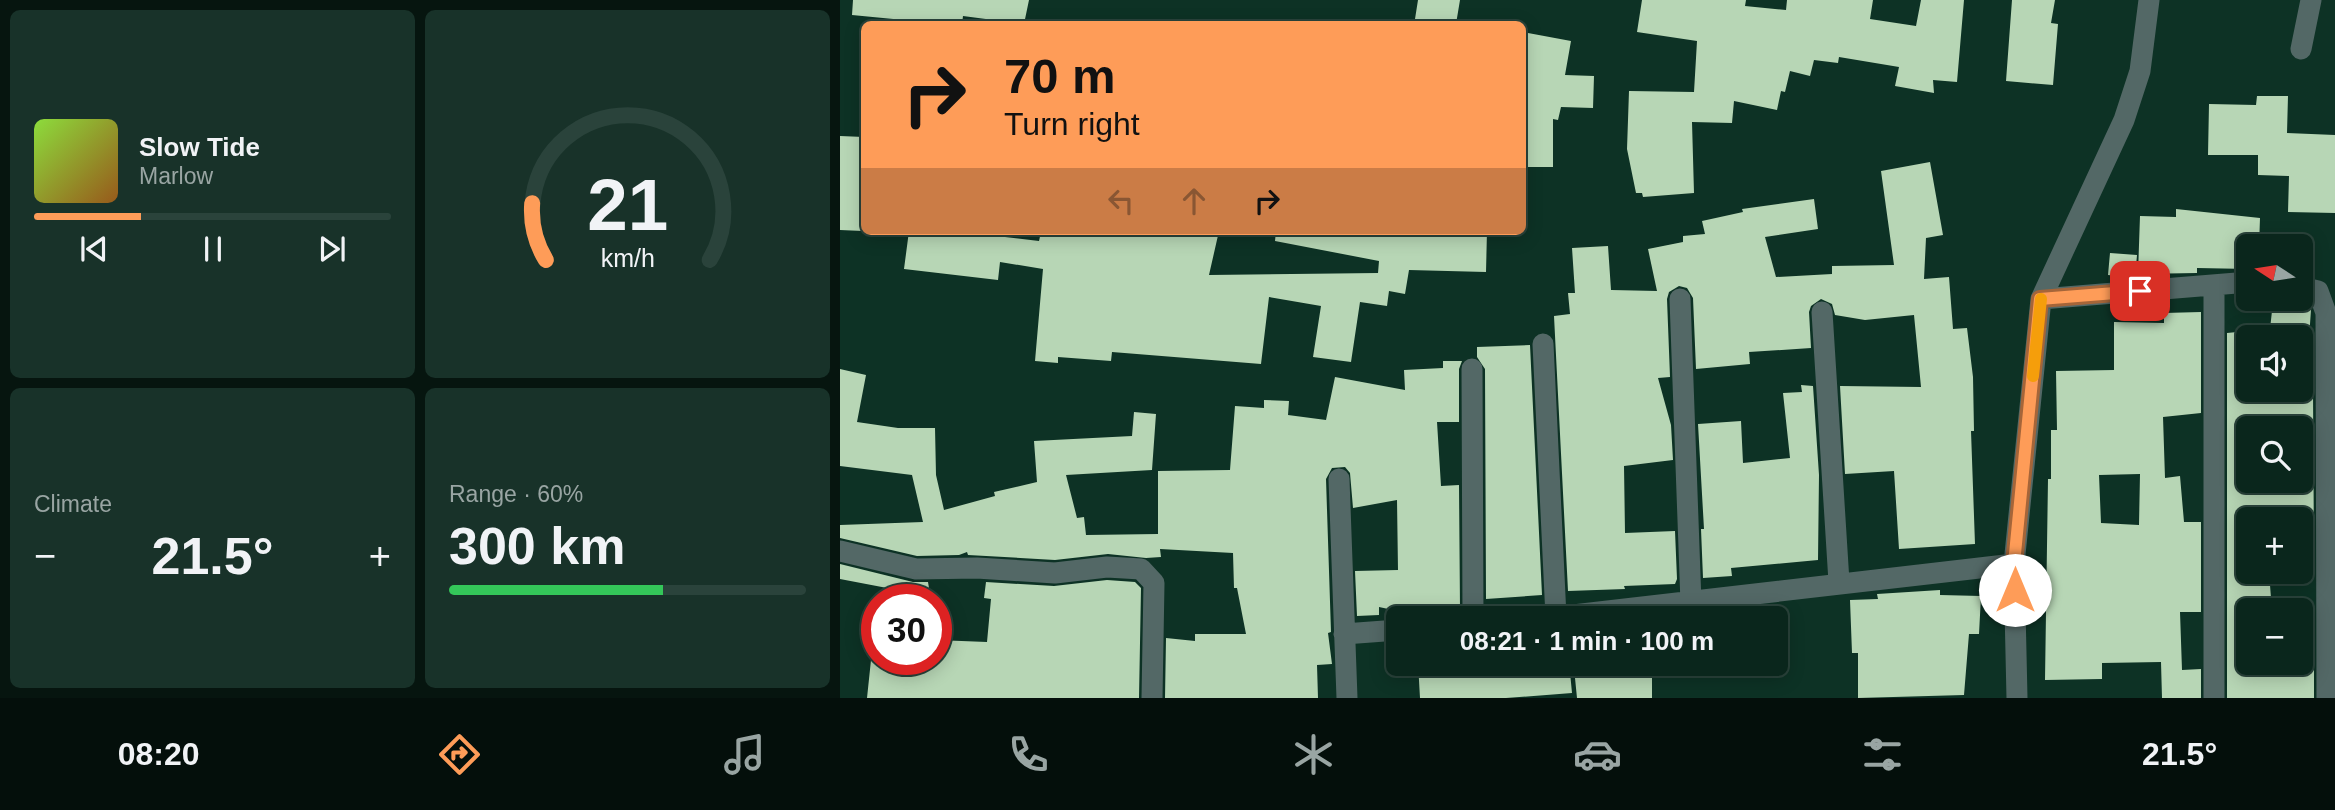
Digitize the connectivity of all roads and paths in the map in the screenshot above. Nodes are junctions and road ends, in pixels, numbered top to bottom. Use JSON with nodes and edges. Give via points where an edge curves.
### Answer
{"nodes":[{"id":1,"x":2149,"y":0,"type":"edge"},
{"id":2,"x":2311,"y":0,"type":"edge"},
{"id":3,"x":2301,"y":49,"type":"dead end"},
{"id":4,"x":2236,"y":283,"type":"edge"},
{"id":5,"x":2214,"y":286,"type":"junction"},
{"id":6,"x":2314,"y":290,"type":"edge"},
{"id":7,"x":1680,"y":299,"type":"dead end"},
{"id":8,"x":2040,"y":299,"type":"junction"},
{"id":9,"x":1822,"y":312,"type":"dead end"},
{"id":10,"x":1543,"y":344,"type":"dead end"},
{"id":11,"x":1472,"y":369,"type":"dead end"},
{"id":12,"x":1339,"y":479,"type":"dead end"},
{"id":13,"x":840,"y":551,"type":"edge"},
{"id":14,"x":2014,"y":564,"type":"junction"},
{"id":15,"x":1839,"y":582,"type":"junction"},
{"id":16,"x":1691,"y":603,"type":"junction"},
{"id":17,"x":1473,"y":606,"type":"edge"},
{"id":18,"x":1555,"y":606,"type":"edge"},
{"id":19,"x":1662,"y":606,"type":"edge"},
{"id":20,"x":1386,"y":631,"type":"edge"},
{"id":21,"x":1344,"y":634,"type":"junction"},
{"id":22,"x":1152,"y":698,"type":"edge"},
{"id":23,"x":1347,"y":698,"type":"edge"},
{"id":24,"x":2017,"y":698,"type":"edge"},
{"id":25,"x":2214,"y":698,"type":"edge"},
{"id":26,"x":2327,"y":698,"type":"edge"}],
"edges":[{"from":1,"to":8,"type":"street","via":[[2140,71],[2124,120]]},
{"from":2,"to":3,"type":"street"},
{"from":4,"to":5,"type":"street"},
{"from":5,"to":8,"type":"street"},
{"from":5,"to":25,"type":"street"},
{"from":6,"to":26,"type":"street","via":[[2326,313]]},
{"from":7,"to":16,"type":"street"},
{"from":8,"to":14,"type":"street"},
{"from":9,"to":15,"type":"street"},
{"from":10,"to":18,"type":"street"},
{"from":11,"to":17,"type":"street"},
{"from":12,"to":21,"type":"street"},
{"from":13,"to":22,"type":"street","via":[[916,569],[1055,573],[1107,567],[1141,569],[1154,583]]},
{"from":14,"to":15,"type":"street"},
{"from":14,"to":24,"type":"street"},
{"from":15,"to":16,"type":"street"},
{"from":16,"to":19,"type":"street"},
{"from":20,"to":21,"type":"street"},
{"from":21,"to":23,"type":"street"}]}
